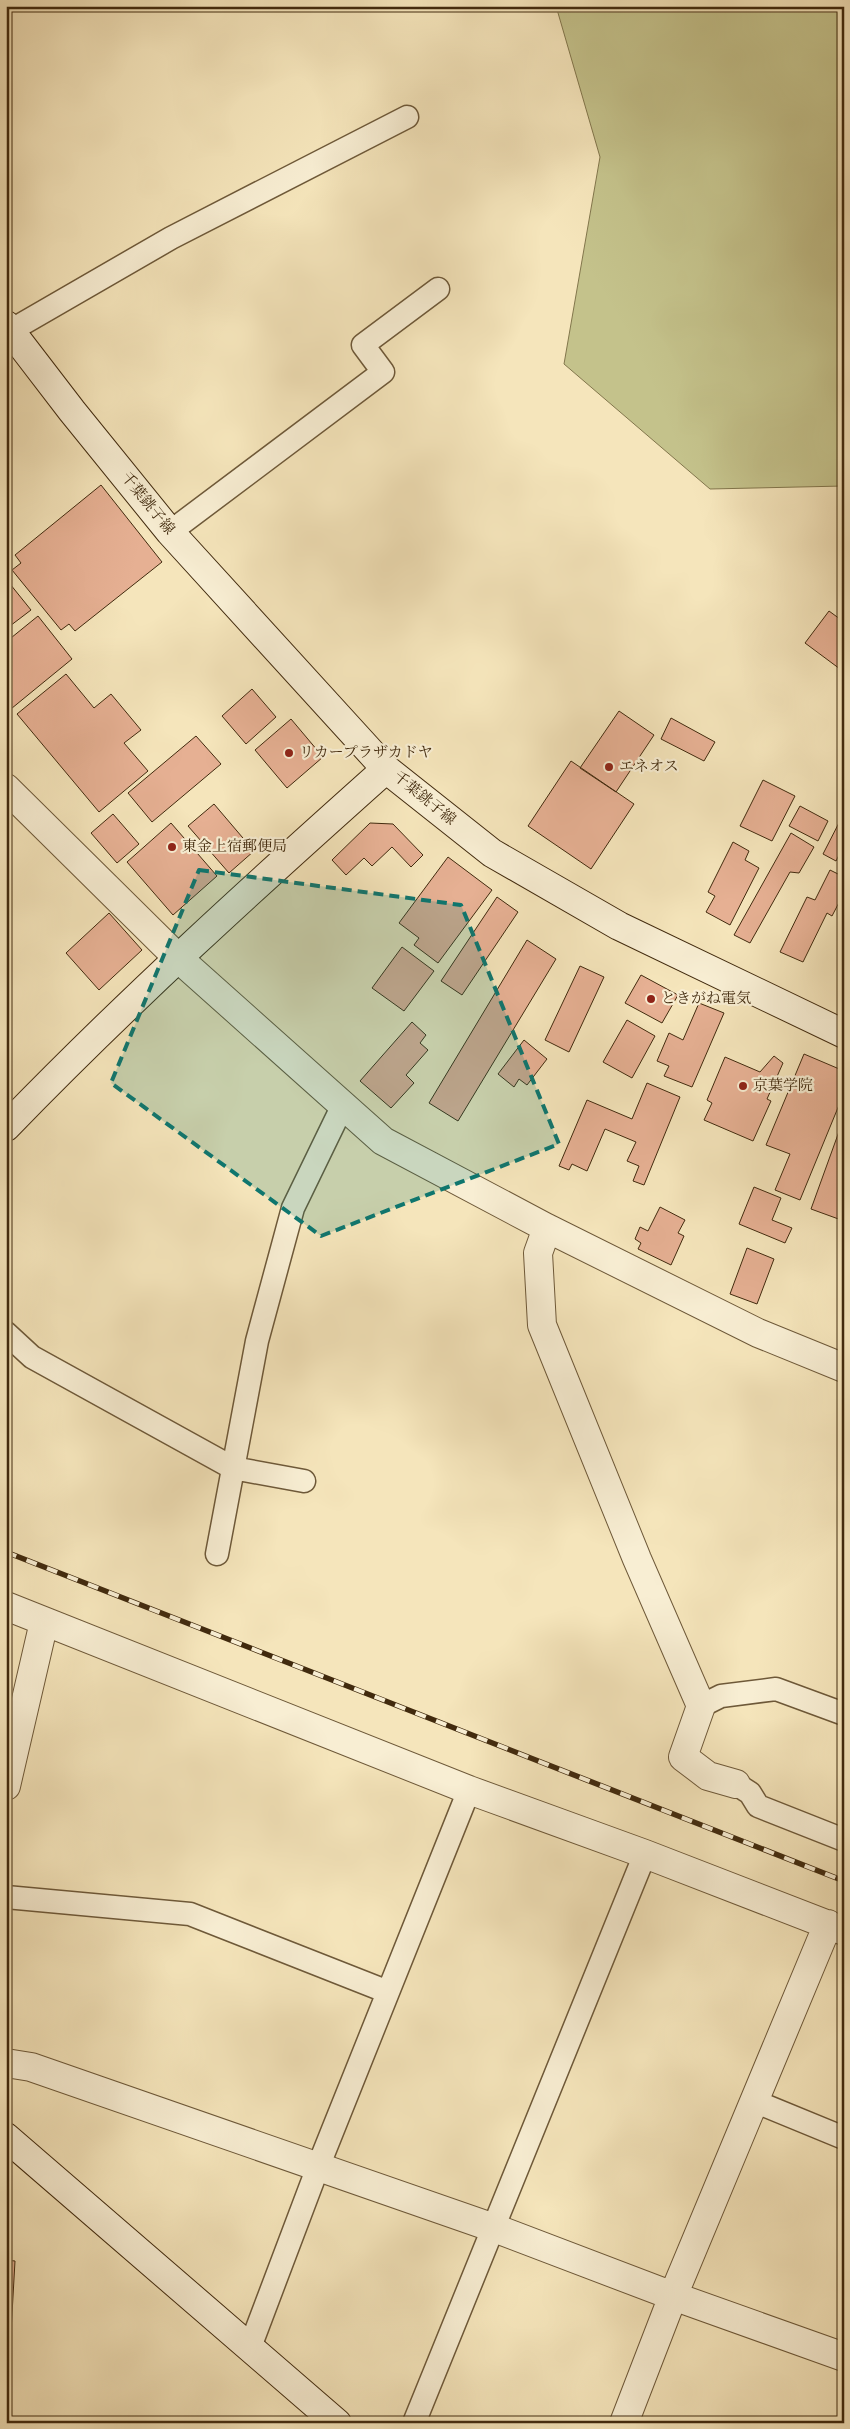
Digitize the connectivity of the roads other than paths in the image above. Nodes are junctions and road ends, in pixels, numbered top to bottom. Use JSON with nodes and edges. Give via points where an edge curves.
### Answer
{"nodes":[{"id":1,"x":407,"y":118,"type":"dead end"},
{"id":2,"x":438,"y":289,"type":"dead end"},
{"id":3,"x":8,"y":328,"type":"edge"},
{"id":4,"x":170,"y":532,"type":"junction"},
{"id":5,"x":386,"y":769,"type":"junction"},
{"id":6,"x":6,"y":788,"type":"edge"},
{"id":7,"x":178,"y":958,"type":"junction"},
{"id":8,"x":844,"y":1034,"type":"edge"},
{"id":9,"x":343,"y":1104,"type":"junction"},
{"id":10,"x":6,"y":1127,"type":"edge"},
{"id":11,"x":547,"y":1228,"type":"junction"},
{"id":12,"x":6,"y":1332,"type":"edge"},
{"id":13,"x":844,"y":1368,"type":"edge"},
{"id":14,"x":233,"y":1468,"type":"junction"},
{"id":15,"x":304,"y":1481,"type":"dead end"},
{"id":16,"x":217,"y":1554,"type":"dead end"},
{"id":17,"x":6,"y":1606,"type":"edge"},
{"id":18,"x":44,"y":1622,"type":"junction"},
{"id":19,"x":701,"y":1706,"type":"junction"},
{"id":20,"x":844,"y":1714,"type":"edge"},
{"id":21,"x":10,"y":1751,"type":"edge"},
{"id":22,"x":736,"y":1784,"type":"joint"},
{"id":23,"x":6,"y":1786,"type":"edge"},
{"id":24,"x":469,"y":1790,"type":"junction"},
{"id":25,"x":844,"y":1840,"type":"edge"},
{"id":26,"x":645,"y":1854,"type":"junction"},
{"id":27,"x":6,"y":1897,"type":"edge"},
{"id":28,"x":836,"y":1927,"type":"edge"},
{"id":29,"x":388,"y":1992,"type":"junction"},
{"id":30,"x":6,"y":2063,"type":"edge"},
{"id":31,"x":754,"y":2101,"type":"junction"},
{"id":32,"x":6,"y":2137,"type":"edge"},
{"id":33,"x":844,"y":2138,"type":"edge"},
{"id":34,"x":318,"y":2167,"type":"junction"},
{"id":35,"x":494,"y":2228,"type":"junction"},
{"id":36,"x":673,"y":2296,"type":"junction"},
{"id":37,"x":250,"y":2348,"type":"junction"},
{"id":38,"x":844,"y":2358,"type":"edge"},
{"id":39,"x":337,"y":2423,"type":"edge"},
{"id":40,"x":414,"y":2423,"type":"edge"},
{"id":41,"x":624,"y":2423,"type":"edge"}],
"edges":[{"from":1,"to":3,"type":"lane","via":[[171,238]]},
{"from":2,"to":4,"type":"lane","via":[[363,345],[383,372]]},
{"from":3,"to":4,"type":"street","name":"千葉銚子線"},
{"from":4,"to":5,"type":"street","name":"千葉銚子線"},
{"from":5,"to":7,"type":"street"},
{"from":5,"to":8,"type":"street","name":"千葉銚子線","via":[[492,853],[619,926]]},
{"from":6,"to":7,"type":"street"},
{"from":7,"to":9,"type":"street"},
{"from":7,"to":10,"type":"street"},
{"from":9,"to":11,"type":"street","via":[[383,1141]]},
{"from":9,"to":14,"type":"lane","via":[[293,1208],[257,1341]]},
{"from":11,"to":13,"type":"street","via":[[758,1333]]},
{"from":11,"to":19,"type":"street","via":[[538,1253],[542,1325]]},
{"from":12,"to":14,"type":"lane","via":[[32,1358]]},
{"from":14,"to":15,"type":"lane"},
{"from":14,"to":16,"type":"lane"},
{"from":17,"to":18,"type":"street"},
{"from":18,"to":21,"type":"street"},
{"from":18,"to":24,"type":"street"},
{"from":19,"to":20,"type":"lane","via":[[721,1696],[776,1689]]},
{"from":19,"to":22,"type":"street","via":[[683,1757],[708,1776]]},
{"from":21,"to":23,"type":"street"},
{"from":22,"to":25,"type":"lane","via":[[750,1793],[758,1806]]},
{"from":24,"to":26,"type":"street"},
{"from":24,"to":29,"type":"lane"},
{"from":26,"to":28,"type":"street"},
{"from":26,"to":35,"type":"lane"},
{"from":27,"to":29,"type":"lane","via":[[190,1914]]},
{"from":28,"to":31,"type":"street"},
{"from":29,"to":34,"type":"lane"},
{"from":30,"to":34,"type":"street","via":[[31,2067]]},
{"from":31,"to":33,"type":"lane"},
{"from":31,"to":36,"type":"street"},
{"from":32,"to":37,"type":"street"},
{"from":34,"to":35,"type":"street"},
{"from":34,"to":37,"type":"lane"},
{"from":35,"to":36,"type":"street"},
{"from":35,"to":40,"type":"lane"},
{"from":36,"to":38,"type":"street"},
{"from":36,"to":41,"type":"street"},
{"from":37,"to":39,"type":"street"}]}
